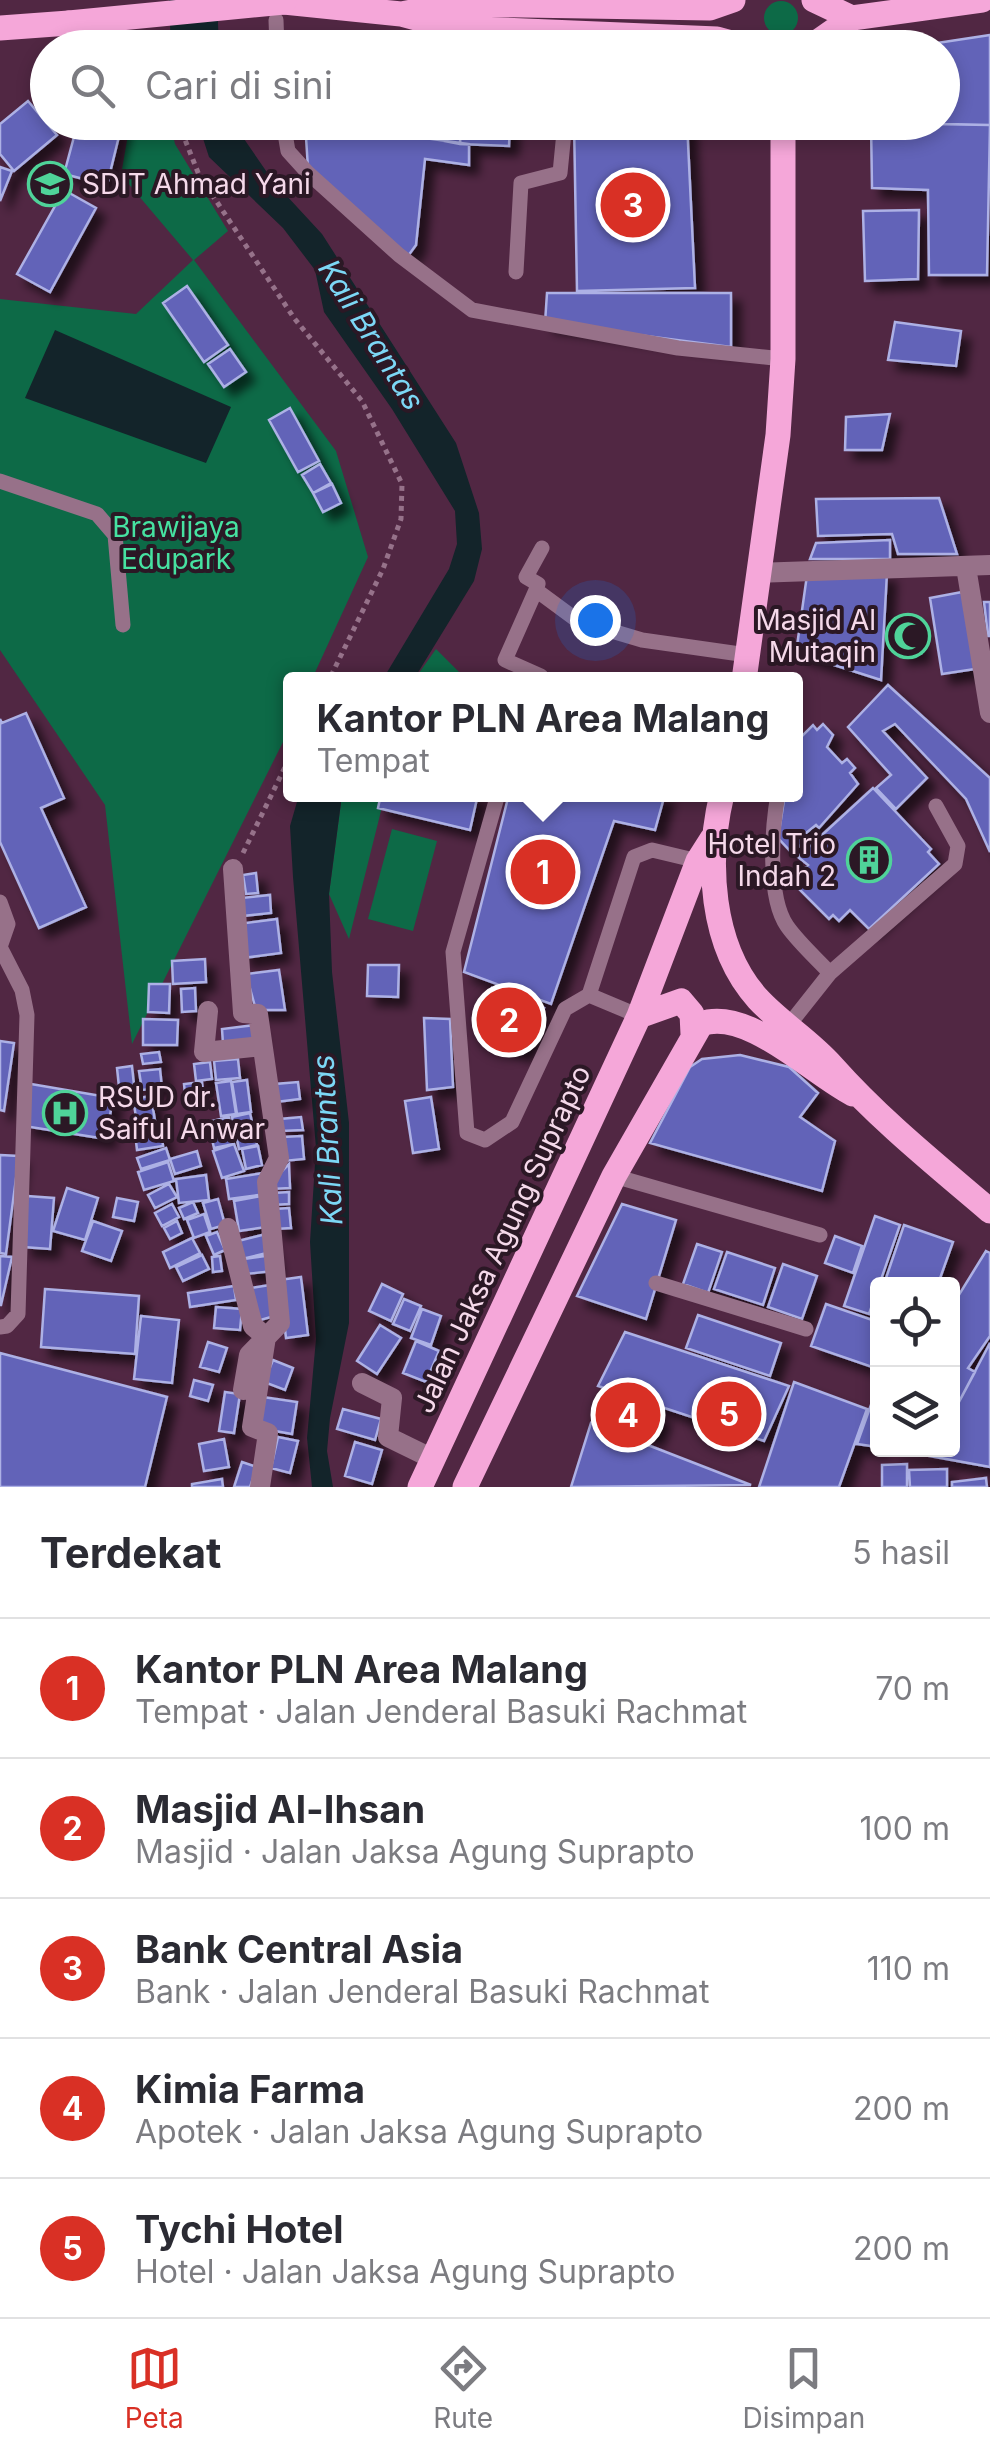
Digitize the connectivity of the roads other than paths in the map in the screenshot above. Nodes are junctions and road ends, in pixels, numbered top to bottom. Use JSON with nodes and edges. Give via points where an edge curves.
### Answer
{"nodes":[{"id":1,"x":733,"y":0,"type":"edge"},
{"id":2,"x":814,"y":0,"type":"edge"},
{"id":3,"x":982,"y":0,"type":"edge"},
{"id":4,"x":280,"y":11,"type":"edge"},
{"id":5,"x":401,"y":14,"type":"junction"},
{"id":6,"x":852,"y":18,"type":"junction"},
{"id":7,"x":0,"y":28,"type":"edge"},
{"id":8,"x":471,"y":30,"type":"edge"},
{"id":9,"x":835,"y":30,"type":"edge"},
{"id":10,"x":286,"y":140,"type":"edge"},
{"id":11,"x":563,"y":140,"type":"edge"},
{"id":12,"x":782,"y":140,"type":"edge"},
{"id":13,"x":516,"y":272,"type":"dead end"},
{"id":14,"x":783,"y":359,"type":"junction"},
{"id":15,"x":0,"y":481,"type":"edge"},
{"id":16,"x":542,"y":548,"type":"dead end"},
{"id":17,"x":966,"y":566,"type":"junction"},
{"id":18,"x":990,"y":566,"type":"edge"},
{"id":19,"x":758,"y":573,"type":"junction"},
{"id":20,"x":536,"y":590,"type":"junction"},
{"id":21,"x":124,"y":625,"type":"dead end"},
{"id":22,"x":746,"y":667,"type":"edge"},
{"id":23,"x":532,"y":672,"type":"edge"},
{"id":24,"x":990,"y":713,"type":"edge"},
{"id":25,"x":496,"y":802,"type":"edge"},
{"id":26,"x":720,"y":802,"type":"edge"},
{"id":27,"x":777,"y":802,"type":"edge"},
{"id":28,"x":936,"y":806,"type":"dead end"},
{"id":29,"x":705,"y":850,"type":"junction"},
{"id":30,"x":233,"y":870,"type":"road end"},
{"id":31,"x":0,"y":902,"type":"edge"},
{"id":32,"x":0,"y":947,"type":"edge"},
{"id":33,"x":830,"y":973,"type":"junction"},
{"id":34,"x":588,"y":996,"type":"junction"},
{"id":35,"x":208,"y":1011,"type":"dead end"},
{"id":36,"x":639,"y":1016,"type":"junction"},
{"id":37,"x":788,"y":1026,"type":"junction"},
{"id":38,"x":693,"y":1034,"type":"junction"},
{"id":39,"x":262,"y":1046,"type":"junction"},
{"id":40,"x":853,"y":1094,"type":"junction"},
{"id":41,"x":614,"y":1176,"type":"junction"},
{"id":42,"x":990,"y":1212,"type":"edge"},
{"id":43,"x":228,"y":1228,"type":"dead end"},
{"id":44,"x":820,"y":1235,"type":"dead end"},
{"id":45,"x":656,"y":1283,"type":"dead end"},
{"id":46,"x":0,"y":1327,"type":"edge"},
{"id":47,"x":806,"y":1328,"type":"dead end"},
{"id":48,"x":266,"y":1338,"type":"junction"},
{"id":49,"x":362,"y":1382,"type":"dead end"},
{"id":50,"x":243,"y":1390,"type":"dead end"},
{"id":51,"x":433,"y":1459,"type":"junction"},
{"id":52,"x":260,"y":1487,"type":"edge"},
{"id":53,"x":420,"y":1487,"type":"edge"},
{"id":54,"x":466,"y":1487,"type":"edge"}],
"edges":[{"from":1,"to":5,"type":"main road","via":[[710,8],[462,4]]},
{"from":2,"to":6,"type":"main road"},
{"from":3,"to":6,"type":"main road"},
{"from":4,"to":5,"type":"main road"},
{"from":4,"to":7,"type":"main road","bridge":true},
{"from":5,"to":8,"type":"main road"},
{"from":6,"to":9,"type":"main road"},
{"from":10,"to":14,"type":"lane","via":[[307,172],[472,310],[660,345]]},
{"from":11,"to":13,"type":"lane","via":[[560,173],[521,183]]},
{"from":12,"to":14,"type":"main road"},
{"from":14,"to":19,"type":"main road"},
{"from":15,"to":21,"type":"lane","via":[[97,514],[115,535]]},
{"from":16,"to":20,"type":"lane","via":[[526,577],[538,584]]},
{"from":17,"to":18,"type":"street"},
{"from":17,"to":19,"type":"street"},
{"from":17,"to":24,"type":"street"},
{"from":19,"to":22,"type":"main road"},
{"from":20,"to":22,"type":"lane","via":[[578,621]]},
{"from":20,"to":23,"type":"lane","via":[[505,660]]},
{"from":25,"to":34,"type":"lane","via":[[452,952],[467,1133],[486,1140],[512,1122],[566,1009]]},
{"from":26,"to":29,"type":"main road"},
{"from":27,"to":33,"type":"lane","via":[[772,829],[780,908],[787,926]]},
{"from":28,"to":33,"type":"lane","via":[[958,846],[955,864]]},
{"from":29,"to":34,"type":"lane","via":[[652,850],[634,857]]},
{"from":29,"to":36,"type":"main road","name":"Jalan Jaksa Agung Suprapto"},
{"from":29,"to":37,"type":"main road","via":[[736,968]]},
{"from":30,"to":39,"type":"street","via":[[243,1013],[258,1014]]},
{"from":31,"to":32,"type":"lane","via":[[8,924]]},
{"from":32,"to":46,"type":"lane","via":[[27,1015],[18,1314]]},
{"from":33,"to":37,"type":"lane"},
{"from":34,"to":36,"type":"lane"},
{"from":35,"to":39,"type":"street","via":[[204,1052]]},
{"from":36,"to":38,"type":"main road","via":[[682,1001],[692,1014]]},
{"from":36,"to":51,"type":"main road","name":"Jalan Jaksa Agung Suprapto"},
{"from":37,"to":40,"type":"main road"},
{"from":38,"to":40,"type":"main road","via":[[700,1024],[726,1019]]},
{"from":38,"to":41,"type":"main road"},
{"from":39,"to":48,"type":"street","via":[[279,1158],[267,1182],[280,1323]]},
{"from":40,"to":42,"type":"main road"},
{"from":41,"to":44,"type":"lane"},
{"from":41,"to":54,"type":"main road","via":[[583,1260]]},
{"from":43,"to":48,"type":"street","via":[[253,1326]]},
{"from":45,"to":47,"type":"lane"},
{"from":48,"to":50,"type":"street","via":[[249,1354]]},
{"from":48,"to":52,"type":"street","via":[[252,1427],[268,1434]]},
{"from":49,"to":51,"type":"street","via":[[392,1398],[388,1437]]},
{"from":51,"to":53,"type":"main road","name":"Jalan Jaksa Agung Suprapto"}]}
